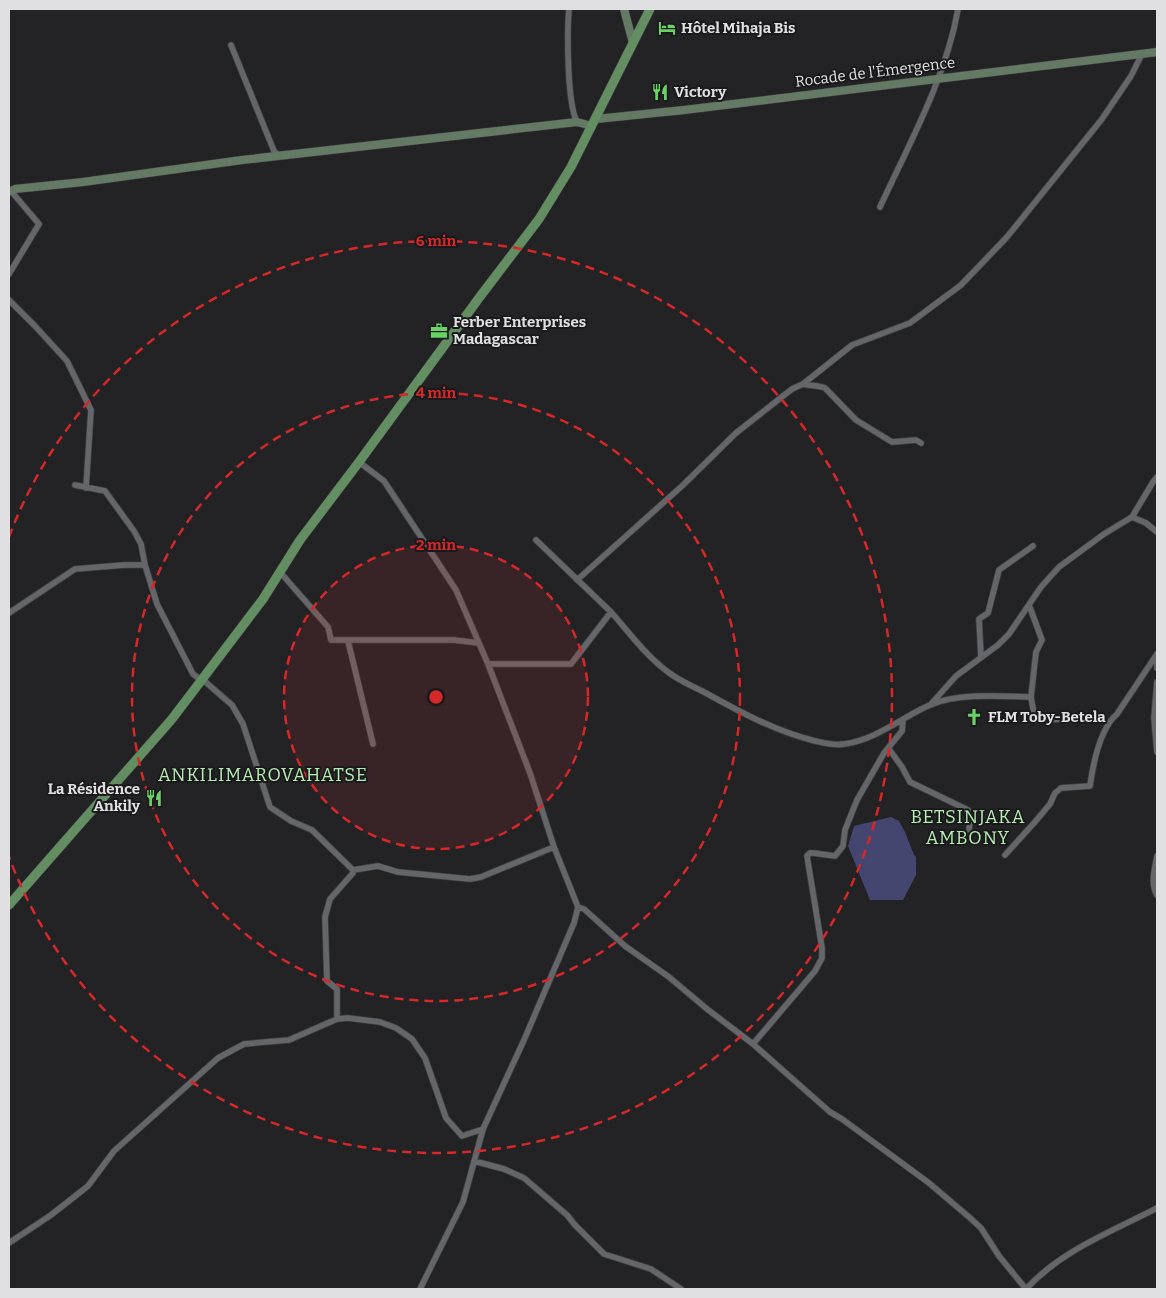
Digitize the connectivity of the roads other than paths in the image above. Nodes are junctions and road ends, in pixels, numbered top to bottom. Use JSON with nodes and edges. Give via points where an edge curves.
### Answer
{"nodes":[{"id":1,"x":569,"y":9,"type":"edge"},
{"id":2,"x":624,"y":9,"type":"edge"},
{"id":3,"x":650,"y":9,"type":"edge"},
{"id":4,"x":958,"y":9,"type":"edge"},
{"id":5,"x":633,"y":43,"type":"junction"},
{"id":6,"x":231,"y":45,"type":"dead end"},
{"id":7,"x":1157,"y":52,"type":"edge"},
{"id":8,"x":1142,"y":54,"type":"junction"},
{"id":9,"x":938,"y":78,"type":"junction"},
{"id":10,"x":577,"y":122,"type":"junction"},
{"id":11,"x":594,"y":122,"type":"junction"},
{"id":12,"x":279,"y":156,"type":"junction"},
{"id":13,"x":10,"y":191,"type":"edge"},
{"id":14,"x":880,"y":207,"type":"dead end"},
{"id":15,"x":9,"y":274,"type":"edge"},
{"id":16,"x":9,"y":300,"type":"edge"},
{"id":17,"x":803,"y":384,"type":"junction"},
{"id":18,"x":921,"y":443,"type":"dead end"},
{"id":19,"x":359,"y":462,"type":"junction"},
{"id":20,"x":1157,"y":477,"type":"edge"},
{"id":21,"x":75,"y":485,"type":"dead end"},
{"id":22,"x":86,"y":488,"type":"junction"},
{"id":23,"x":1132,"y":517,"type":"junction"},
{"id":24,"x":1157,"y":532,"type":"edge"},
{"id":25,"x":536,"y":540,"type":"dead end"},
{"id":26,"x":1033,"y":546,"type":"dead end"},
{"id":27,"x":145,"y":565,"type":"junction"},
{"id":28,"x":280,"y":572,"type":"junction"},
{"id":29,"x":577,"y":580,"type":"junction"},
{"id":30,"x":1029,"y":605,"type":"junction"},
{"id":31,"x":610,"y":612,"type":"junction"},
{"id":32,"x":9,"y":613,"type":"edge"},
{"id":33,"x":348,"y":641,"type":"junction"},
{"id":34,"x":479,"y":643,"type":"junction"},
{"id":35,"x":1157,"y":653,"type":"edge"},
{"id":36,"x":981,"y":657,"type":"junction"},
{"id":37,"x":488,"y":664,"type":"junction"},
{"id":38,"x":1157,"y":668,"type":"edge"},
{"id":39,"x":201,"y":680,"type":"junction"},
{"id":40,"x":1157,"y":682,"type":"edge"},
{"id":41,"x":1031,"y":697,"type":"junction"},
{"id":42,"x":931,"y":704,"type":"junction"},
{"id":43,"x":1156,"y":718,"type":"edge"},
{"id":44,"x":1070,"y":719,"type":"dead end"},
{"id":45,"x":904,"y":720,"type":"junction"},
{"id":46,"x":373,"y":744,"type":"dead end"},
{"id":47,"x":889,"y":749,"type":"junction"},
{"id":48,"x":1157,"y":752,"type":"edge"},
{"id":49,"x":969,"y":832,"type":"dead end"},
{"id":50,"x":554,"y":847,"type":"junction"},
{"id":51,"x":1005,"y":855,"type":"dead end"},
{"id":52,"x":1157,"y":856,"type":"edge"},
{"id":53,"x":353,"y":870,"type":"junction"},
{"id":54,"x":1157,"y":895,"type":"edge"},
{"id":55,"x":9,"y":906,"type":"edge"},
{"id":56,"x":578,"y":906,"type":"junction"},
{"id":57,"x":337,"y":1019,"type":"junction"},
{"id":58,"x":753,"y":1044,"type":"junction"},
{"id":59,"x":483,"y":1129,"type":"junction"},
{"id":60,"x":474,"y":1161,"type":"junction"},
{"id":61,"x":1157,"y":1208,"type":"edge"},
{"id":62,"x":9,"y":1242,"type":"edge"},
{"id":63,"x":420,"y":1289,"type":"edge"},
{"id":64,"x":681,"y":1289,"type":"edge"},
{"id":65,"x":1026,"y":1289,"type":"edge"}],
"edges":[{"from":1,"to":10,"type":"street","via":[[567,29],[572,102]]},
{"from":2,"to":5,"type":"street"},
{"from":3,"to":5,"type":"main road"},
{"from":4,"to":9,"type":"street"},
{"from":5,"to":11,"type":"main road"},
{"from":6,"to":12,"type":"street","via":[[274,151]]},
{"from":7,"to":8,"type":"street","name":"Rocade de l'Émergence"},
{"from":8,"to":9,"type":"street","name":"Rocade de l'Émergence"},
{"from":8,"to":17,"type":"street","via":[[1131,76],[1085,142],[1007,237],[960,285],[910,323],[852,345]]},
{"from":9,"to":11,"type":"street","name":"Rocade de l'Émergence"},
{"from":9,"to":14,"type":"street"},
{"from":10,"to":11,"type":"street"},
{"from":10,"to":12,"type":"street"},
{"from":11,"to":19,"type":"main road","via":[[539,219]]},
{"from":12,"to":13,"type":"street"},
{"from":13,"to":15,"type":"street","via":[[39,224]]},
{"from":16,"to":22,"type":"street","via":[[67,361],[91,410]]},
{"from":17,"to":18,"type":"street","via":[[825,388],[856,420],[892,442],[916,440]]},
{"from":17,"to":29,"type":"street","via":[[736,433]]},
{"from":19,"to":28,"type":"main road"},
{"from":19,"to":34,"type":"street","via":[[384,481],[456,590]]},
{"from":20,"to":23,"type":"street"},
{"from":21,"to":22,"type":"street"},
{"from":22,"to":27,"type":"street","via":[[104,491],[142,544]]},
{"from":23,"to":24,"type":"street"},
{"from":23,"to":30,"type":"street","via":[[1059,567]]},
{"from":25,"to":29,"type":"street"},
{"from":26,"to":36,"type":"street","via":[[999,570],[988,613],[979,619]]},
{"from":27,"to":32,"type":"street","via":[[75,569]]},
{"from":27,"to":39,"type":"street","via":[[156,604],[193,674]]},
{"from":28,"to":33,"type":"street","via":[[328,628],[331,640]]},
{"from":28,"to":39,"type":"main road"},
{"from":29,"to":31,"type":"street"},
{"from":30,"to":36,"type":"street","via":[[1009,634]]},
{"from":30,"to":41,"type":"street","via":[[1042,640],[1036,652]]},
{"from":31,"to":37,"type":"street","via":[[571,664]]},
{"from":31,"to":45,"type":"street","via":[[668,672],[777,730],[827,744],[844,744]]},
{"from":33,"to":34,"type":"street","via":[[454,640]]},
{"from":33,"to":46,"type":"street"},
{"from":34,"to":37,"type":"street"},
{"from":35,"to":38,"type":"street"},
{"from":35,"to":51,"type":"street","via":[[1110,720],[1090,786],[1061,788]]},
{"from":36,"to":42,"type":"street","via":[[956,676]]},
{"from":37,"to":50,"type":"street","via":[[532,777]]},
{"from":39,"to":53,"type":"street","via":[[232,705],[243,724],[270,807],[312,830]]},
{"from":39,"to":55,"type":"main road","via":[[172,719]]},
{"from":40,"to":43,"type":"street"},
{"from":41,"to":42,"type":"street","via":[[958,698]]},
{"from":41,"to":44,"type":"street","via":[[1035,720]]},
{"from":42,"to":45,"type":"street"},
{"from":43,"to":48,"type":"street"},
{"from":45,"to":47,"type":"street","via":[[902,731]]},
{"from":47,"to":49,"type":"street","via":[[910,782],[968,810]]},
{"from":47,"to":58,"type":"street","via":[[884,752],[857,800],[845,830],[843,846],[836,856],[813,853],[807,856],[822,958],[815,971]]},
{"from":50,"to":53,"type":"street","via":[[470,879],[398,872],[378,866]]},
{"from":50,"to":56,"type":"street"},
{"from":52,"to":54,"type":"street","via":[[1153,879]]},
{"from":53,"to":57,"type":"street","via":[[330,900],[325,917],[327,981],[337,989]]},
{"from":56,"to":58,"type":"street"},
{"from":56,"to":59,"type":"street","via":[[574,923]]},
{"from":57,"to":59,"type":"street","via":[[380,1022],[412,1039],[425,1058],[446,1118],[462,1136]]},
{"from":57,"to":62,"type":"street","via":[[289,1040],[244,1044],[218,1058],[114,1151],[88,1186]]},
{"from":58,"to":65,"type":"street","via":[[830,1112],[913,1170],[969,1217],[981,1228]]},
{"from":59,"to":60,"type":"street"},
{"from":60,"to":63,"type":"street","via":[[462,1202]]},
{"from":60,"to":64,"type":"street","via":[[524,1178],[567,1215],[604,1254],[650,1269]]},
{"from":61,"to":65,"type":"street","via":[[1069,1252]]}]}
